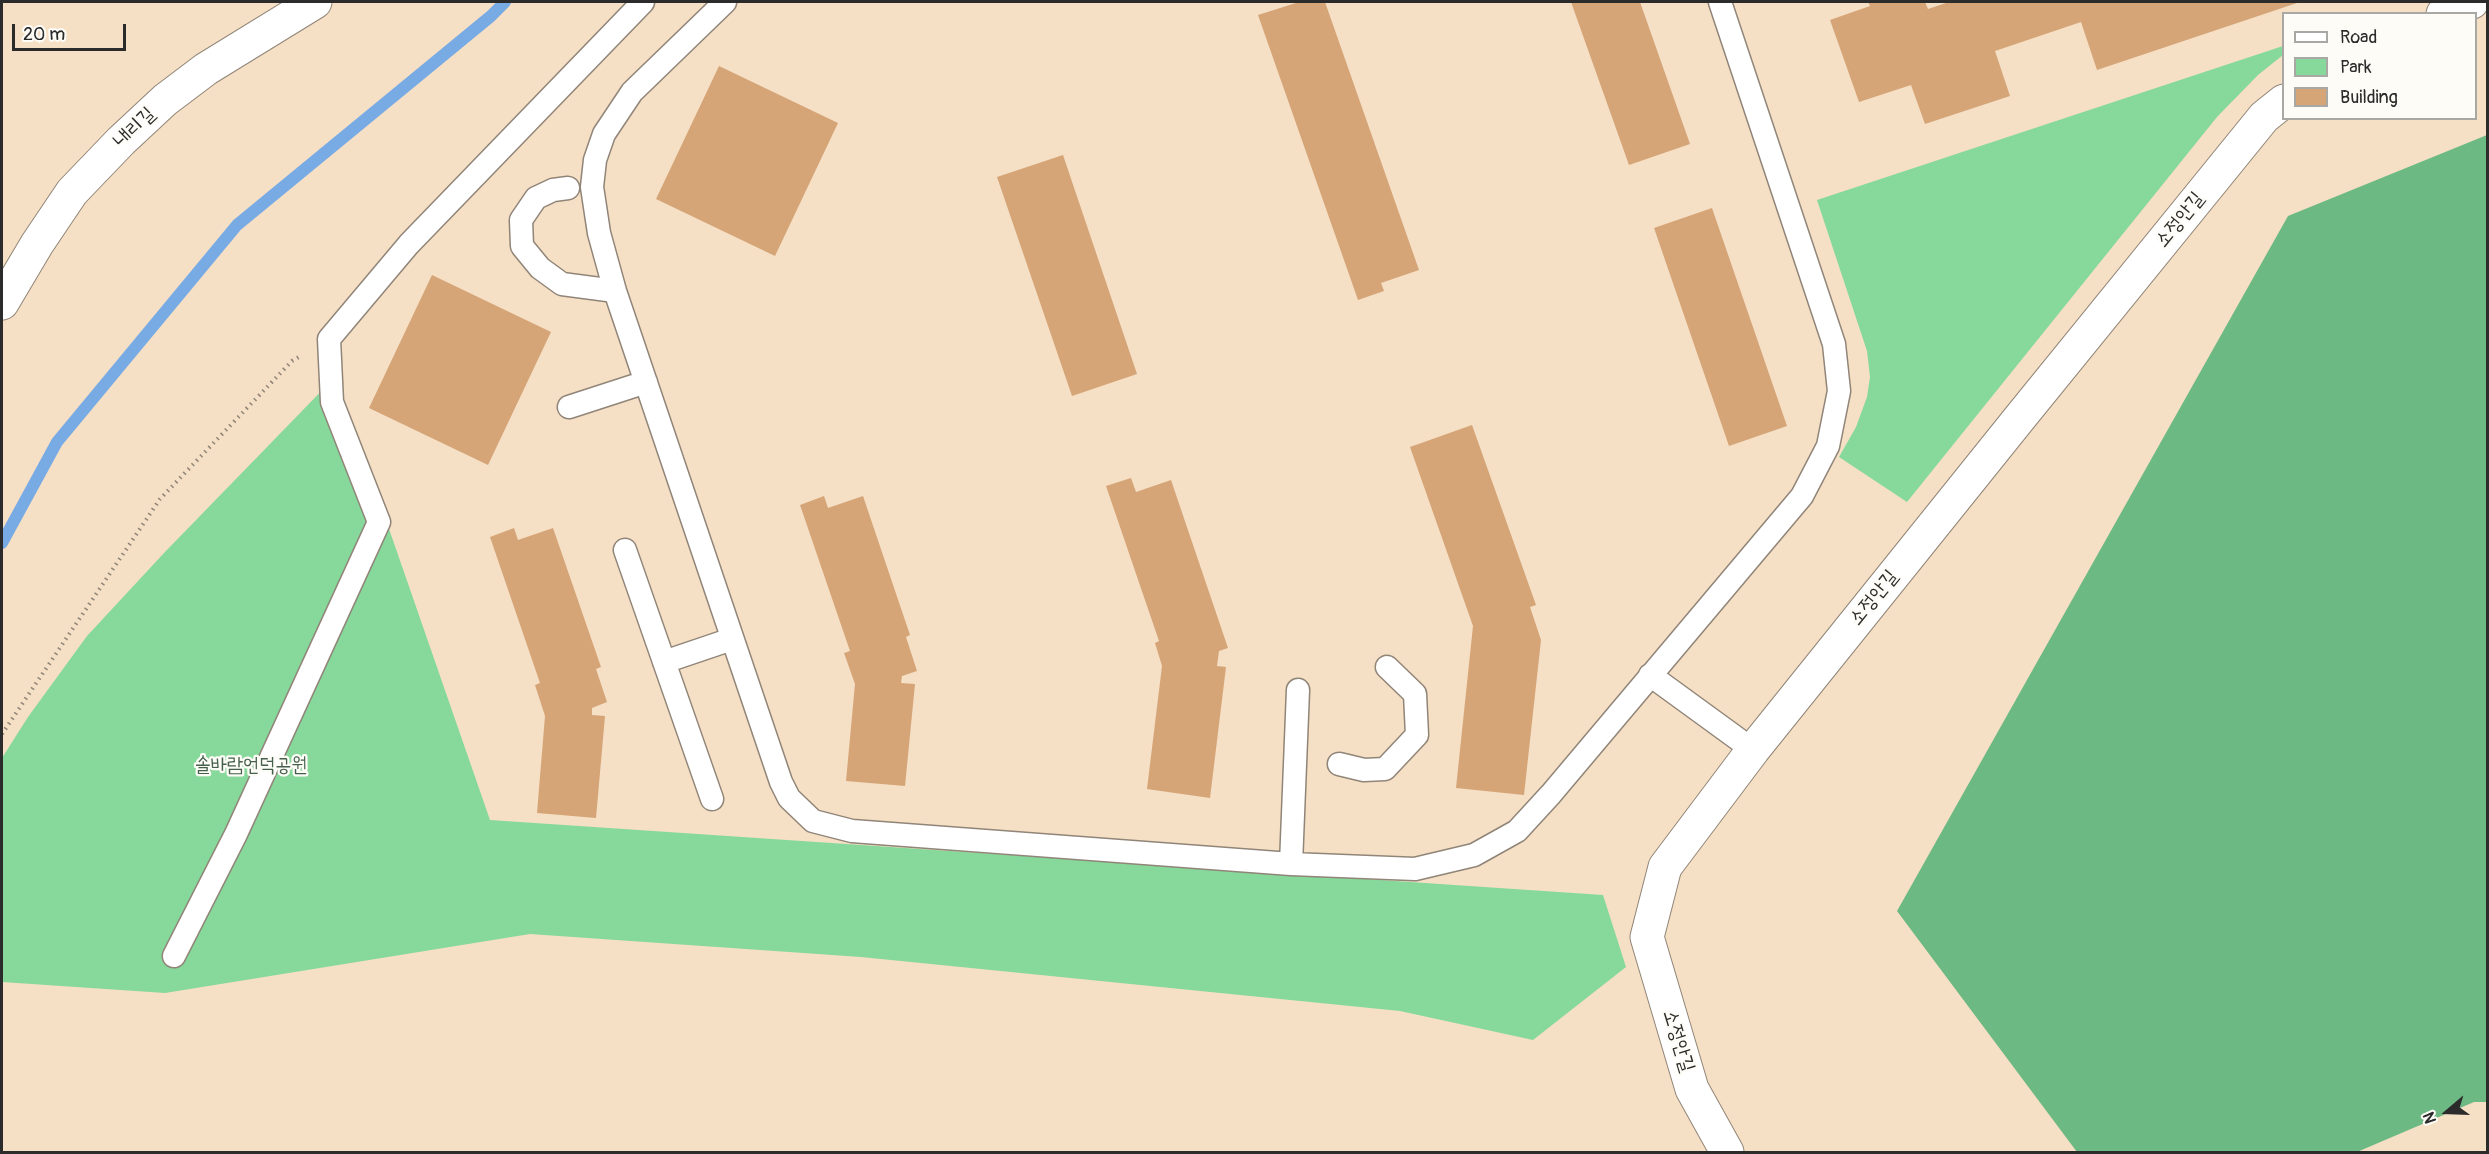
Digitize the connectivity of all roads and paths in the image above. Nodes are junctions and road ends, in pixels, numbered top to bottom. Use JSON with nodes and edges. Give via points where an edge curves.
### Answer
{"nodes":[{"id":1,"x":315,"y":2,"type":"edge"},
{"id":2,"x":643,"y":2,"type":"edge"},
{"id":3,"x":725,"y":2,"type":"edge"},
{"id":4,"x":1720,"y":2,"type":"edge"},
{"id":5,"x":2472,"y":2,"type":"edge"},
{"id":6,"x":2448,"y":12,"type":"edge"},
{"id":7,"x":2282,"y":102,"type":"edge"},
{"id":8,"x":568,"y":188,"type":"dead end"},
{"id":9,"x":615,"y":291,"type":"junction"},
{"id":10,"x":2,"y":303,"type":"edge"},
{"id":11,"x":329,"y":339,"type":"junction"},
{"id":12,"x":646,"y":382,"type":"junction"},
{"id":13,"x":569,"y":407,"type":"dead end"},
{"id":14,"x":625,"y":550,"type":"dead end"},
{"id":15,"x":732,"y":639,"type":"junction"},
{"id":16,"x":664,"y":662,"type":"junction"},
{"id":17,"x":1387,"y":667,"type":"dead end"},
{"id":18,"x":1650,"y":675,"type":"junction"},
{"id":19,"x":1298,"y":690,"type":"dead end"},
{"id":20,"x":2,"y":734,"type":"edge"},
{"id":21,"x":1753,"y":750,"type":"junction"},
{"id":22,"x":1339,"y":764,"type":"dead end"},
{"id":23,"x":712,"y":799,"type":"dead end"},
{"id":24,"x":1291,"y":864,"type":"junction"},
{"id":25,"x":174,"y":956,"type":"dead end"},
{"id":26,"x":1727,"y":1152,"type":"edge"}],
"edges":[{"from":1,"to":10,"type":"street","name":"내리길","via":[[206,69],[121,141],[72,192]]},
{"from":2,"to":11,"type":"lane","via":[[409,244]]},
{"from":3,"to":9,"type":"lane","via":[[632,92],[604,134],[595,160],[592,187],[599,233]]},
{"from":4,"to":18,"type":"lane","via":[[1834,344],[1839,391],[1828,446],[1802,496]]},
{"from":5,"to":6,"type":"street"},
{"from":7,"to":21,"type":"street","name":"소정안길","via":[[2264,117],[2210,183]]},
{"from":8,"to":9,"type":"lane","via":[[536,198],[521,220],[522,246],[540,268],[562,284]]},
{"from":9,"to":12,"type":"lane"},
{"from":11,"to":20,"type":"path","via":[[292,361],[160,499]]},
{"from":11,"to":25,"type":"lane","via":[[332,402],[379,522],[236,834]]},
{"from":12,"to":13,"type":"lane"},
{"from":12,"to":15,"type":"lane"},
{"from":14,"to":16,"type":"lane"},
{"from":15,"to":16,"type":"lane"},
{"from":15,"to":24,"type":"lane","via":[[781,782],[796,806],[820,824],[852,831]]},
{"from":16,"to":23,"type":"lane"},
{"from":17,"to":22,"type":"lane","via":[[1415,694],[1417,735],[1385,769],[1364,770]]},
{"from":18,"to":21,"type":"lane"},
{"from":18,"to":24,"type":"lane","via":[[1517,831],[1474,855],[1415,869]]},
{"from":19,"to":24,"type":"lane"},
{"from":21,"to":26,"type":"street","name":"소정안길","via":[[1665,867],[1647,938],[1692,1089]]}]}
